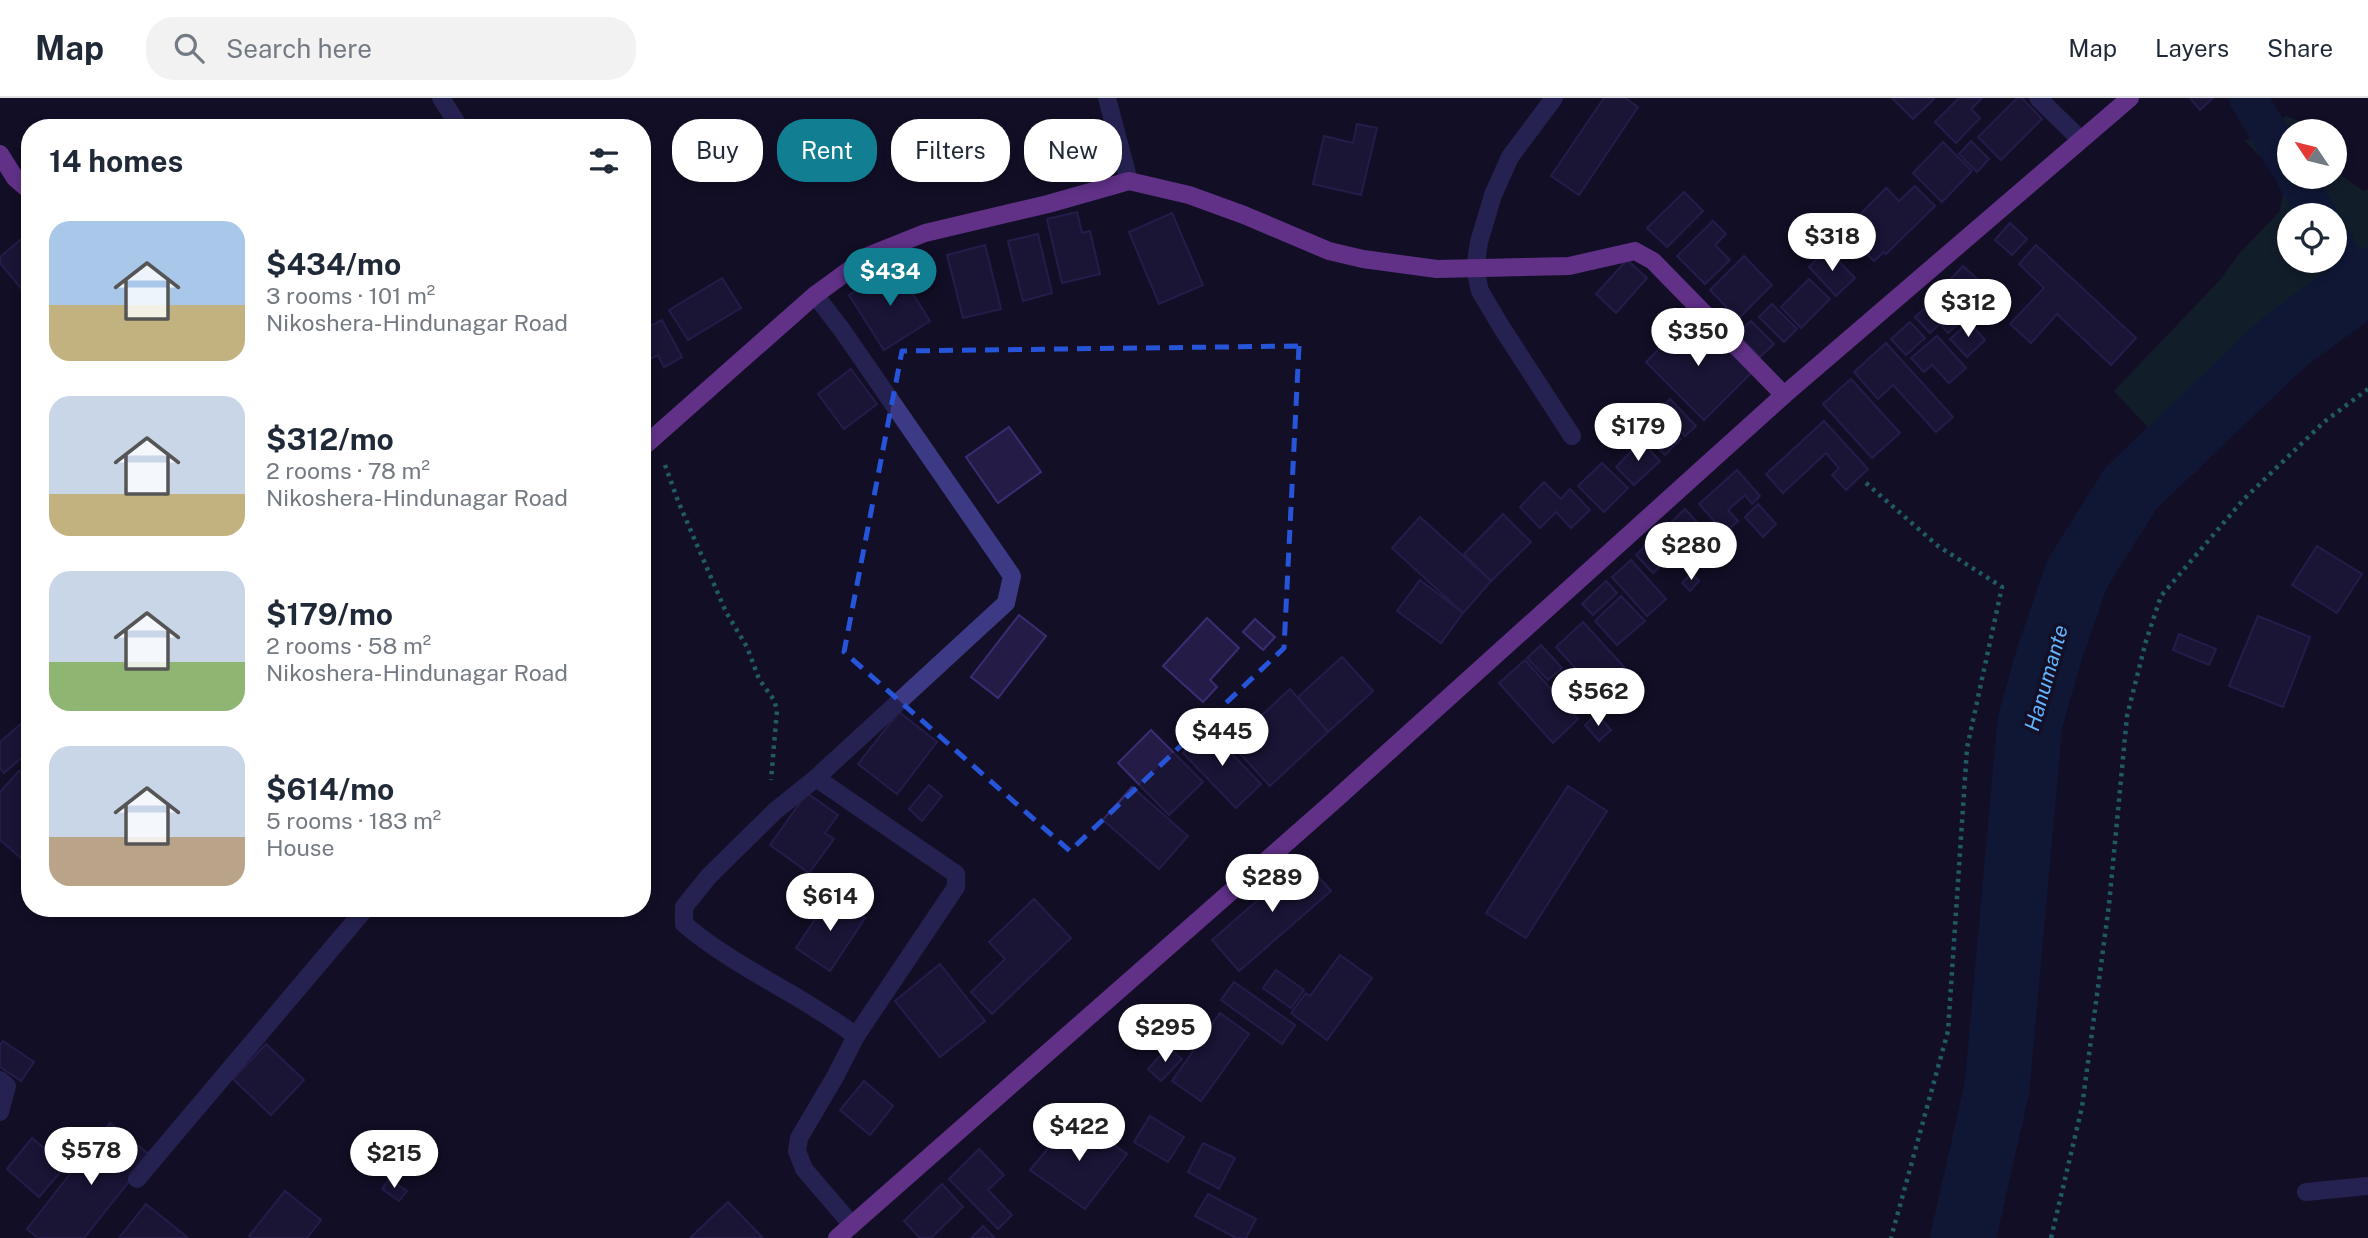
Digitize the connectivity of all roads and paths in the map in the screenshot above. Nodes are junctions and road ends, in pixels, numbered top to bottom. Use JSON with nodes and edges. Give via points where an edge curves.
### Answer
{"nodes":[{"id":1,"x":441,"y":98,"type":"edge"},
{"id":2,"x":1107,"y":98,"type":"edge"},
{"id":3,"x":1555,"y":98,"type":"edge"},
{"id":4,"x":2038,"y":98,"type":"edge"},
{"id":5,"x":2130,"y":98,"type":"edge"},
{"id":6,"x":454,"y":119,"type":"edge"},
{"id":7,"x":2080,"y":139,"type":"junction"},
{"id":8,"x":0,"y":154,"type":"edge"},
{"id":9,"x":1129,"y":181,"type":"junction"},
{"id":10,"x":21,"y":183,"type":"edge"},
{"id":11,"x":1475,"y":268,"type":"junction"},
{"id":12,"x":815,"y":295,"type":"junction"},
{"id":13,"x":2368,"y":389,"type":"edge"},
{"id":14,"x":1784,"y":395,"type":"junction"},
{"id":15,"x":1572,"y":436,"type":"dead end"},
{"id":16,"x":651,"y":439,"type":"edge"},
{"id":17,"x":651,"y":449,"type":"edge"},
{"id":18,"x":1866,"y":483,"type":"dead end"},
{"id":19,"x":816,"y":778,"type":"junction"},
{"id":20,"x":775,"y":811,"type":"junction"},
{"id":21,"x":358,"y":917,"type":"edge"},
{"id":22,"x":856,"y":1036,"type":"junction"},
{"id":23,"x":0,"y":1080,"type":"edge"},
{"id":24,"x":0,"y":1112,"type":"edge"},
{"id":25,"x":137,"y":1180,"type":"dead end"},
{"id":26,"x":2368,"y":1186,"type":"edge"},
{"id":27,"x":2306,"y":1192,"type":"dead end"},
{"id":28,"x":852,"y":1225,"type":"junction"},
{"id":29,"x":837,"y":1238,"type":"edge"},
{"id":30,"x":1891,"y":1238,"type":"edge"},
{"id":31,"x":2051,"y":1238,"type":"edge"}],
"edges":[{"from":1,"to":6,"type":"street"},
{"from":2,"to":9,"type":"street"},
{"from":3,"to":11,"type":"street","via":[[1510,157],[1493,195]]},
{"from":4,"to":7,"type":"street"},
{"from":5,"to":7,"type":"main road"},
{"from":7,"to":14,"type":"main road"},
{"from":8,"to":10,"type":"main road"},
{"from":9,"to":11,"type":"main road","via":[[1189,195],[1329,251],[1437,269]]},
{"from":9,"to":12,"type":"main road","via":[[925,233],[870,255]]},
{"from":11,"to":14,"type":"main road","via":[[1569,266],[1635,251],[1645,255]]},
{"from":11,"to":15,"type":"street","via":[[1480,291]]},
{"from":12,"to":16,"type":"main road"},
{"from":12,"to":19,"type":"street","via":[[1012,576],[1006,603]]},
{"from":13,"to":31,"type":"path","via":[[2324,422],[2244,499],[2161,596],[2127,716],[2109,905],[2082,1107]]},
{"from":14,"to":28,"type":"main road","via":[[1335,800]]},
{"from":17,"to":20,"type":"path","via":[[662,457],[705,567],[759,679],[774,700],[771,771]]},
{"from":18,"to":30,"type":"path","via":[[1938,546],[2002,587],[1967,748],[1948,1031]]},
{"from":19,"to":20,"type":"street"},
{"from":19,"to":22,"type":"street","via":[[956,874],[956,887]]},
{"from":20,"to":22,"type":"street","via":[[692,897],[684,907],[684,924],[711,947]]},
{"from":21,"to":25,"type":"street"},
{"from":22,"to":28,"type":"street","via":[[799,1138],[797,1151],[804,1168]]},
{"from":23,"to":24,"type":"street","via":[[7,1086]]},
{"from":26,"to":27,"type":"street"},
{"from":28,"to":29,"type":"main road"}]}
